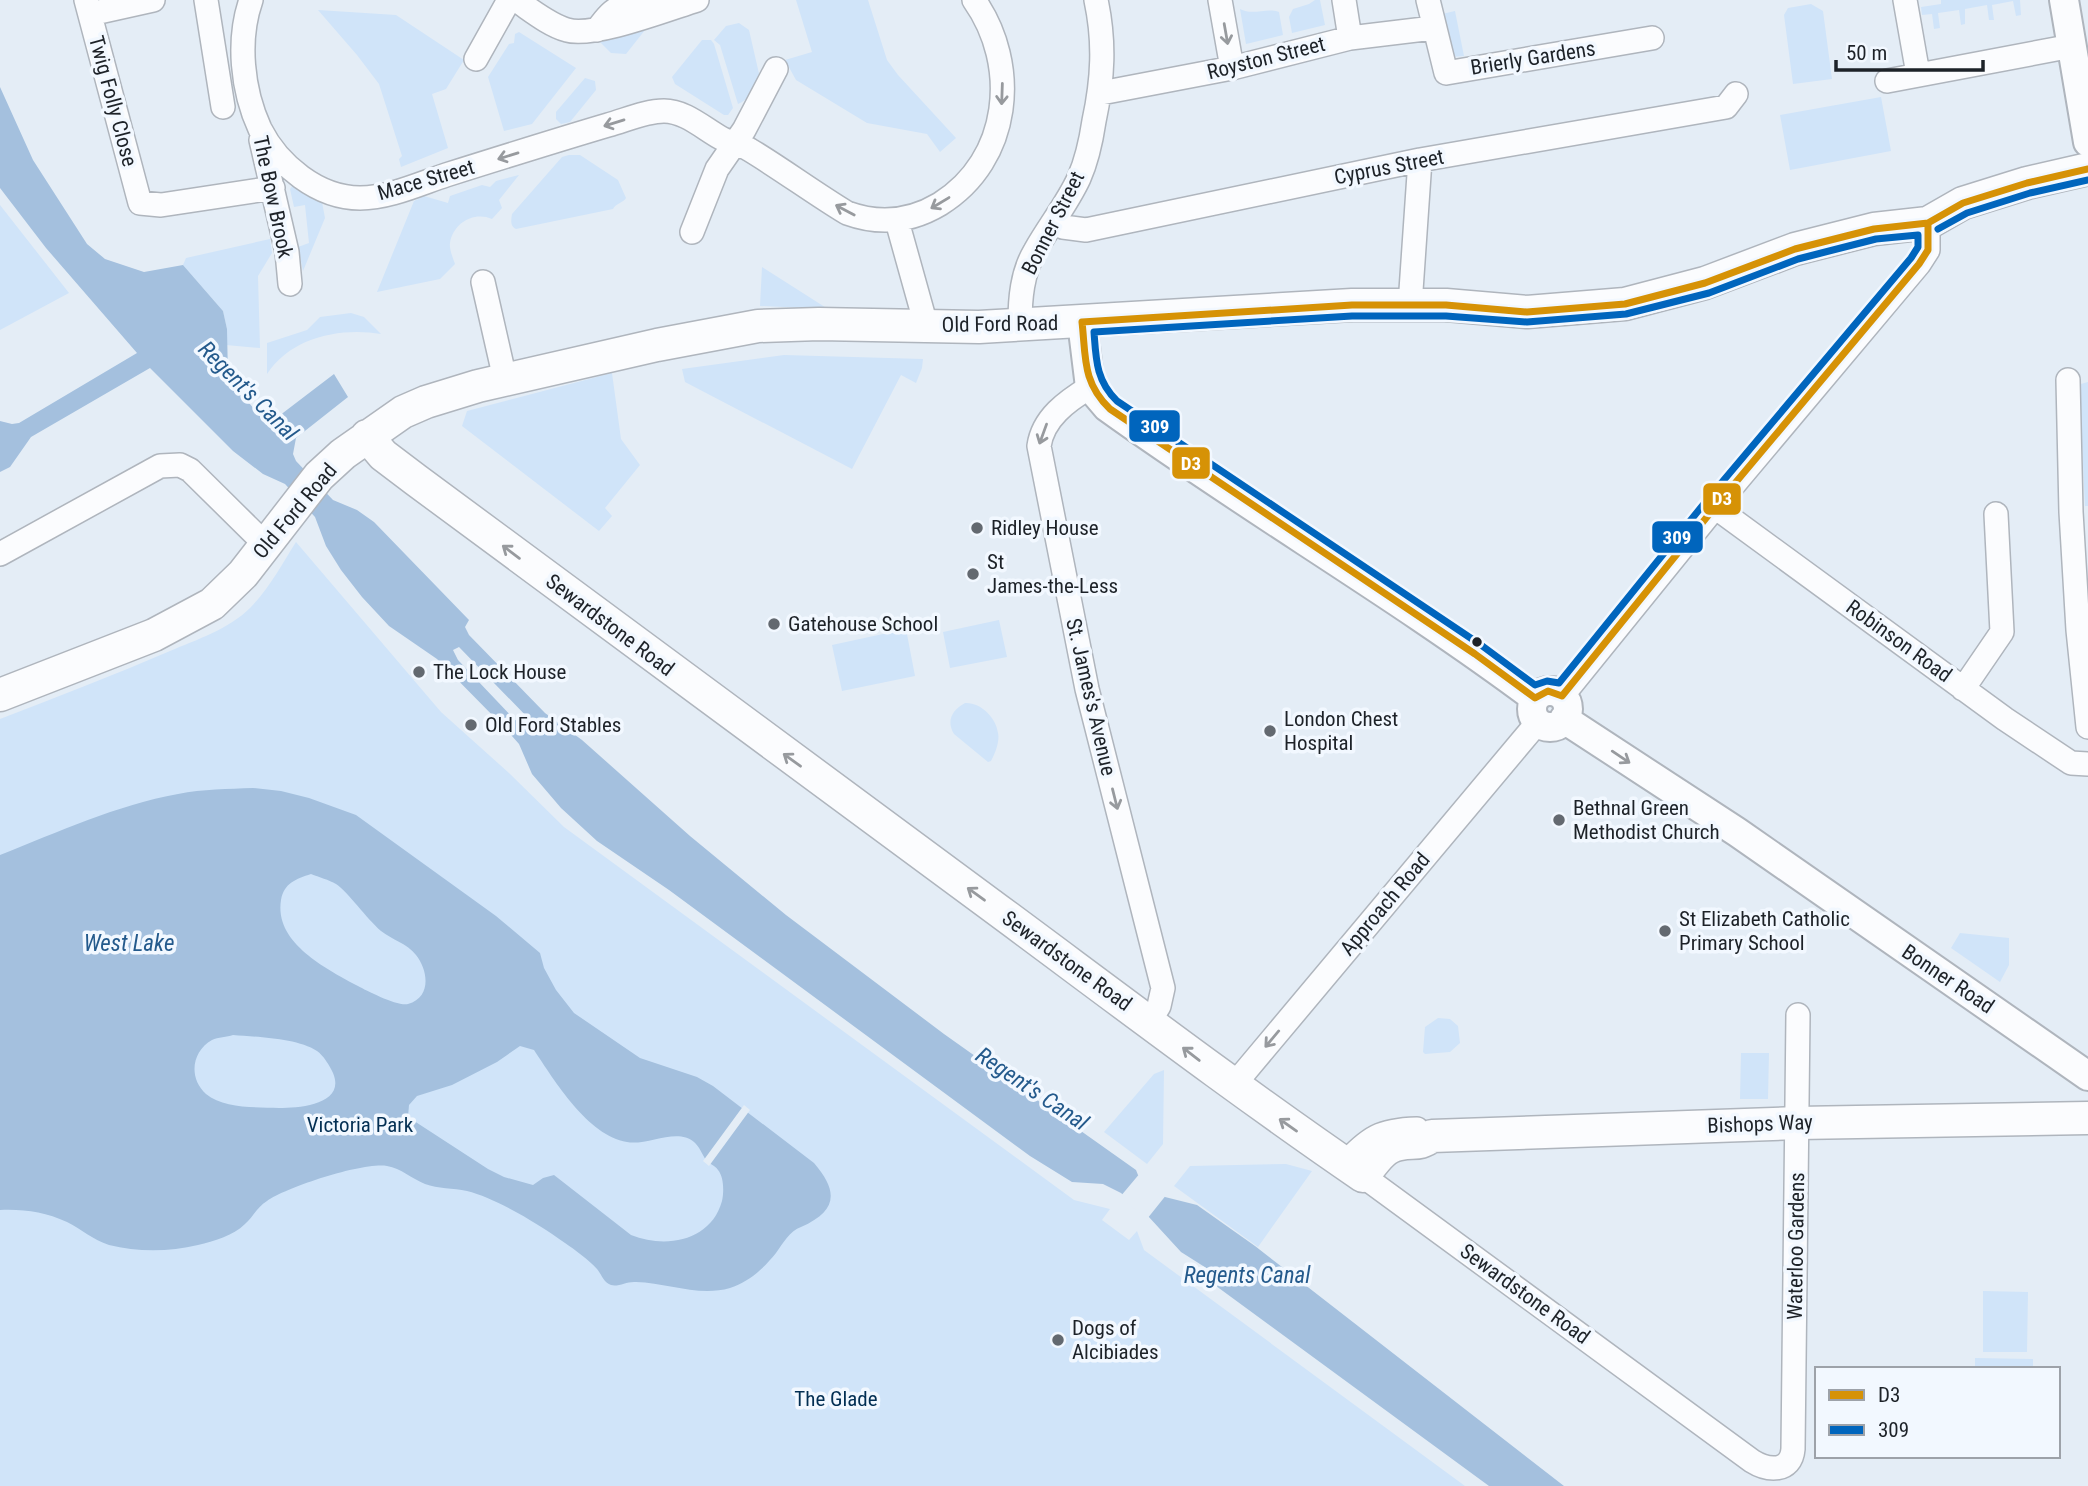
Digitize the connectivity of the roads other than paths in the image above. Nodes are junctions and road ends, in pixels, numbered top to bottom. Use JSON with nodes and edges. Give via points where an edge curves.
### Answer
{"nodes":[{"id":1,"x":153,"y":0,"type":"edge"},
{"id":2,"x":206,"y":0,"type":"edge"},
{"id":3,"x":251,"y":0,"type":"edge"},
{"id":4,"x":509,"y":0,"type":"edge"},
{"id":5,"x":516,"y":0,"type":"edge"},
{"id":6,"x":697,"y":0,"type":"edge"},
{"id":7,"x":974,"y":0,"type":"edge"},
{"id":8,"x":1096,"y":0,"type":"edge"},
{"id":9,"x":1220,"y":0,"type":"edge"},
{"id":10,"x":1343,"y":0,"type":"edge"},
{"id":11,"x":1428,"y":0,"type":"edge"},
{"id":12,"x":1905,"y":0,"type":"edge"},
{"id":13,"x":2064,"y":0,"type":"edge"},
{"id":14,"x":88,"y":7,"type":"edge"},
{"id":15,"x":1433,"y":28,"type":"junction"},
{"id":16,"x":1350,"y":38,"type":"junction"},
{"id":17,"x":1652,"y":38,"type":"dead end"},
{"id":18,"x":2072,"y":46,"type":"junction"},
{"id":19,"x":476,"y":59,"type":"dead end"},
{"id":20,"x":1232,"y":68,"type":"junction"},
{"id":21,"x":776,"y":69,"type":"dead end"},
{"id":22,"x":1918,"y":74,"type":"junction"},
{"id":23,"x":1887,"y":81,"type":"dead end"},
{"id":24,"x":1101,"y":93,"type":"junction"},
{"id":25,"x":1731,"y":101,"type":"dead end"},
{"id":26,"x":223,"y":107,"type":"dead end"},
{"id":27,"x":253,"y":111,"type":"junction"},
{"id":28,"x":2088,"y":142,"type":"edge"},
{"id":29,"x":735,"y":143,"type":"junction"},
{"id":30,"x":1420,"y":160,"type":"junction"},
{"id":31,"x":2088,"y":169,"type":"edge"},
{"id":32,"x":273,"y":188,"type":"junction"},
{"id":33,"x":897,"y":221,"type":"junction"},
{"id":34,"x":1054,"y":223,"type":"junction"},
{"id":35,"x":1928,"y":223,"type":"junction"},
{"id":36,"x":692,"y":232,"type":"dead end"},
{"id":37,"x":483,"y":282,"type":"dead end"},
{"id":38,"x":290,"y":285,"type":"dead end"},
{"id":39,"x":1410,"y":305,"type":"junction"},
{"id":40,"x":1082,"y":322,"type":"junction"},
{"id":41,"x":1020,"y":323,"type":"junction"},
{"id":42,"x":926,"y":325,"type":"junction"},
{"id":43,"x":505,"y":379,"type":"junction"},
{"id":44,"x":2068,"y":380,"type":"dead end"},
{"id":45,"x":1090,"y":387,"type":"junction"},
{"id":46,"x":367,"y":436,"type":"junction"},
{"id":47,"x":1715,"y":507,"type":"junction"},
{"id":48,"x":1996,"y":514,"type":"dead end"},
{"id":49,"x":266,"y":545,"type":"junction"},
{"id":50,"x":0,"y":554,"type":"edge"},
{"id":51,"x":2085,"y":682,"type":"edge"},
{"id":52,"x":1964,"y":689,"type":"junction"},
{"id":53,"x":0,"y":695,"type":"edge"},
{"id":54,"x":1550,"y":709,"type":"junction"},
{"id":55,"x":2088,"y":727,"type":"edge"},
{"id":56,"x":2088,"y":764,"type":"edge"},
{"id":57,"x":1798,"y":1015,"type":"dead end"},
{"id":58,"x":1149,"y":1022,"type":"junction"},
{"id":59,"x":2088,"y":1076,"type":"edge"},
{"id":60,"x":1233,"y":1086,"type":"junction"},
{"id":61,"x":2088,"y":1118,"type":"edge"},
{"id":62,"x":1798,"y":1123,"type":"junction"},
{"id":63,"x":1354,"y":1170,"type":"junction"},
{"id":64,"x":1777,"y":1469,"type":"joint"}],
"edges":[{"from":1,"to":14,"type":"street"},
{"from":2,"to":26,"type":"street"},
{"from":3,"to":27,"type":"street","name":"Mace Street","via":[[243,48]]},
{"from":4,"to":19,"type":"street"},
{"from":5,"to":6,"type":"street","via":[[575,32],[597,30]]},
{"from":7,"to":33,"type":"street","name":"Mace Street","one_way":true,"via":[[993,32],[1001,62],[1003,95],[996,133],[984,160],[958,191],[924,213]]},
{"from":8,"to":24,"type":"street","name":"Bonner Street","via":[[1103,40]]},
{"from":9,"to":20,"type":"street","one_way":true},
{"from":10,"to":16,"type":"street"},
{"from":11,"to":15,"type":"street","name":"Brierly Gardens"},
{"from":12,"to":22,"type":"street"},
{"from":13,"to":18,"type":"street"},
{"from":14,"to":32,"type":"street","name":"Twig Folly Close","via":[[140,203],[161,205]]},
{"from":15,"to":16,"type":"street","name":"Royston Street"},
{"from":15,"to":17,"type":"street","name":"Brierly Gardens","via":[[1446,73]]},
{"from":16,"to":20,"type":"street","name":"Royston Street"},
{"from":18,"to":22,"type":"street"},
{"from":18,"to":28,"type":"street"},
{"from":20,"to":24,"type":"street","name":"Royston Street"},
{"from":21,"to":29,"type":"street"},
{"from":22,"to":23,"type":"street"},
{"from":24,"to":34,"type":"street","name":"Bonner Street","via":[[1079,178]]},
{"from":25,"to":30,"type":"street","name":"Cyprus Street"},
{"from":29,"to":27,"type":"street","name":"Mace Street","one_way":true,"via":[[678,113],[654,111],[390,193],[358,198],[321,188],[288,166],[264,135]]},
{"from":27,"to":32,"type":"street","name":"The Bow Brook"},
{"from":33,"to":29,"type":"street","name":"Mace Street","one_way":true,"via":[[847,213]]},
{"from":29,"to":36,"type":"street","via":[[716,169]]},
{"from":30,"to":34,"type":"street","name":"Cyprus Street","via":[[1086,230]]},
{"from":30,"to":39,"type":"street"},
{"from":31,"to":35,"type":"main road","name":"Old Ford Road","via":[[1963,203]]},
{"from":32,"to":38,"type":"street","name":"The Bow Brook","via":[[288,252]]},
{"from":33,"to":42,"type":"street"},
{"from":34,"to":41,"type":"street","name":"Bonner Street","via":[[1027,267]]},
{"from":35,"to":39,"type":"main road","name":"Old Ford Road","via":[[1874,229],[1796,249],[1705,283],[1625,304],[1527,312]]},
{"from":35,"to":47,"type":"street","name":"Approach Road","via":[[1928,250],[1919,264]]},
{"from":37,"to":43,"type":"street"},
{"from":39,"to":40,"type":"main road","name":"Old Ford Road"},
{"from":40,"to":41,"type":"main road","name":"Old Ford Road"},
{"from":40,"to":45,"type":"street"},
{"from":41,"to":42,"type":"main road","name":"Old Ford Road"},
{"from":42,"to":43,"type":"main road","name":"Old Ford Road","via":[[758,326]]},
{"from":43,"to":46,"type":"main road","name":"Old Ford Road","via":[[426,402]]},
{"from":44,"to":51,"type":"street","via":[[2071,512]]},
{"from":45,"to":54,"type":"street","name":"Bonner Road","via":[[1110,409]]},
{"from":45,"to":58,"type":"street","name":"St. James's Avenue","one_way":true,"via":[[1053,415],[1041,433],[1039,446],[1087,689],[1163,988],[1160,1006]]},
{"from":46,"to":49,"type":"main road","name":"Old Ford Road","via":[[319,476]]},
{"from":58,"to":46,"type":"main road","name":"Sewardstone Road","one_way":true,"via":[[415,480]]},
{"from":47,"to":52,"type":"street","name":"Robinson Road"},
{"from":47,"to":54,"type":"street","name":"Approach Road"},
{"from":48,"to":52,"type":"street","via":[[2002,632]]},
{"from":49,"to":50,"type":"street","via":[[190,470],[174,464],[160,466]]},
{"from":49,"to":53,"type":"main road","name":"Old Ford Road","via":[[243,574],[203,610],[154,635]]},
{"from":51,"to":55,"type":"street"},
{"from":52,"to":56,"type":"street","name":"Robinson Road","via":[[2071,763]]},
{"from":54,"to":59,"type":"street","name":"Bonner Road","one_way":true},
{"from":54,"to":60,"type":"street","name":"Approach Road","one_way":true},
{"from":57,"to":62,"type":"street","name":"Waterloo Gardens"},
{"from":60,"to":58,"type":"main road","name":"Sewardstone Road","one_way":true},
{"from":63,"to":60,"type":"main road","name":"Sewardstone Road","one_way":true},
{"from":61,"to":62,"type":"main road","name":"Bishops Way"},
{"from":62,"to":63,"type":"main road","name":"Bishops Way","via":[[1432,1136],[1421,1144],[1398,1144]]},
{"from":62,"to":64,"type":"street","name":"Waterloo Gardens","via":[[1793,1457]]},
{"from":63,"to":64,"type":"street","name":"Sewardstone Road","via":[[1752,1461]]}]}
